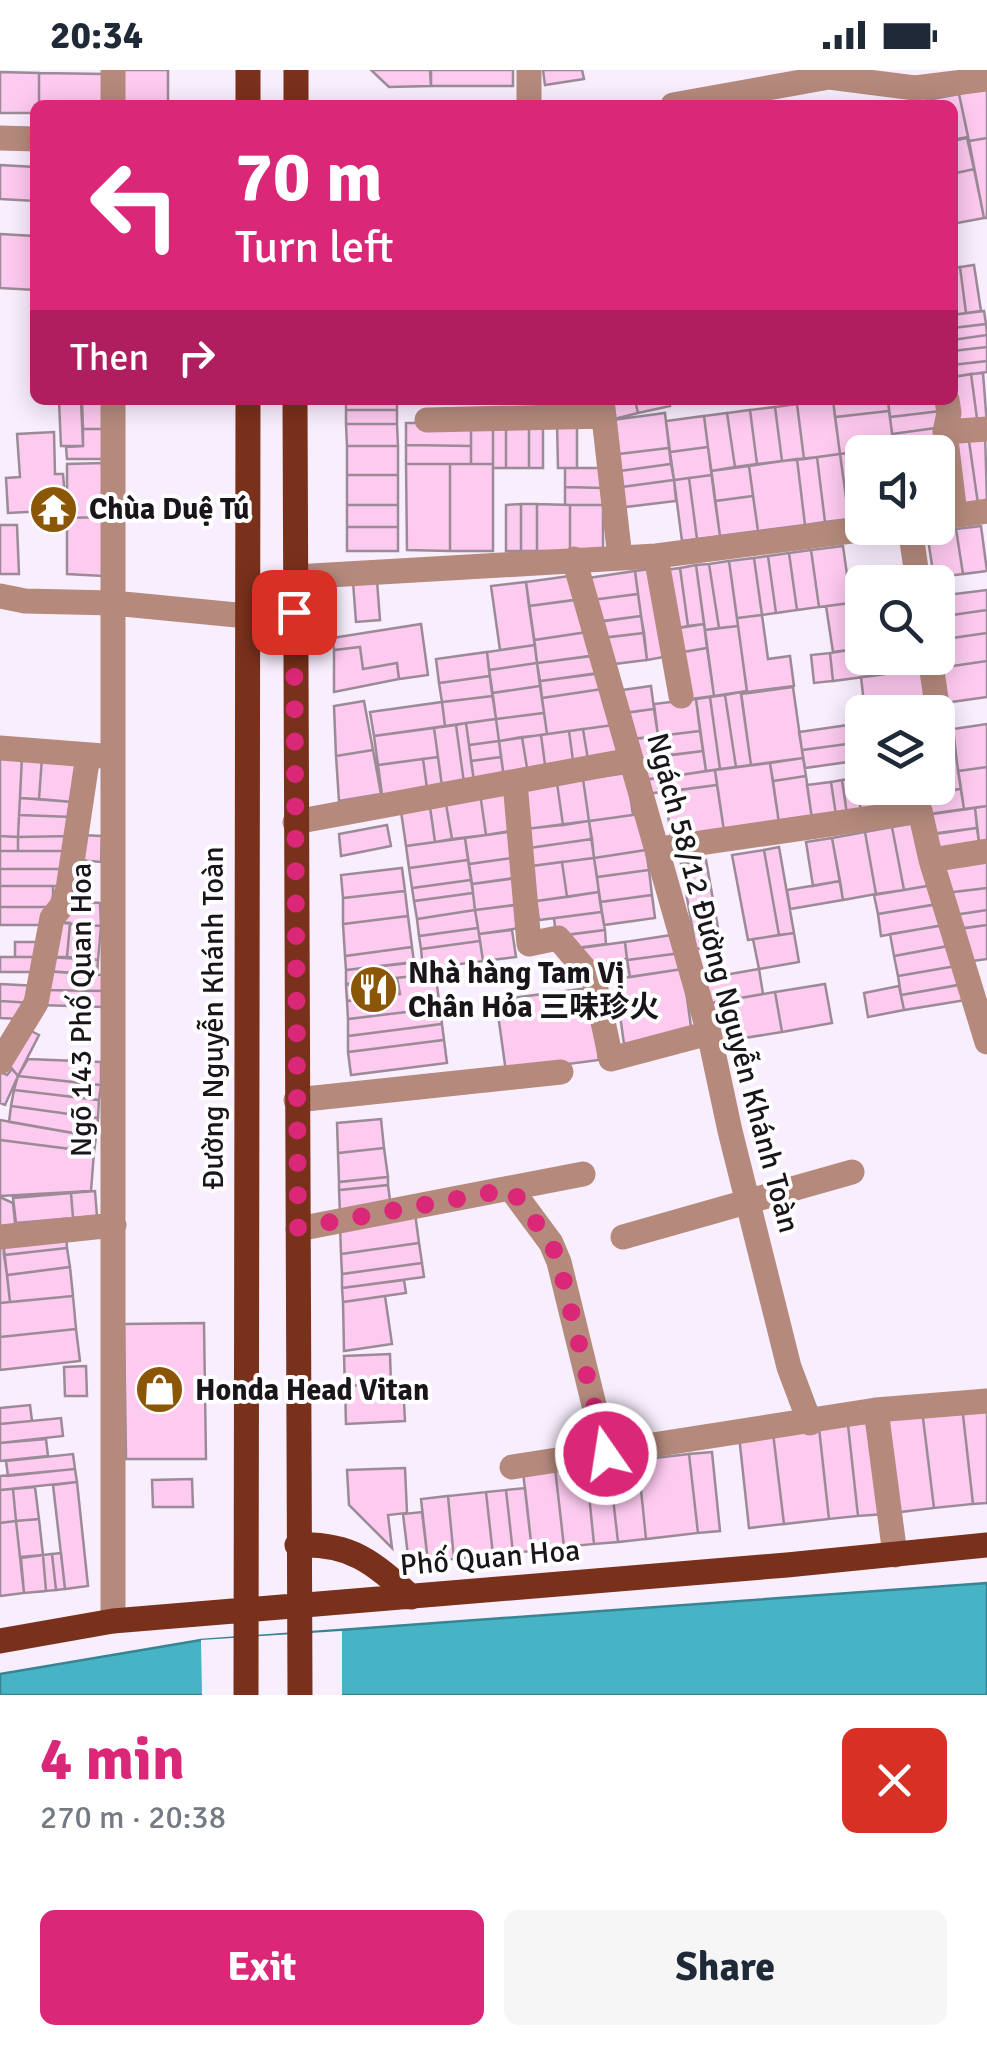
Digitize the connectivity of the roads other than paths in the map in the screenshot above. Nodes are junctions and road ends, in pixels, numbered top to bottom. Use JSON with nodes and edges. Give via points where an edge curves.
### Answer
{"nodes":[{"id":1,"x":113,"y":70,"type":"edge"},
{"id":2,"x":248,"y":70,"type":"edge"},
{"id":3,"x":296,"y":70,"type":"edge"},
{"id":4,"x":528,"y":70,"type":"edge"},
{"id":5,"x":832,"y":74,"type":"edge"},
{"id":6,"x":987,"y":79,"type":"edge"},
{"id":7,"x":762,"y":96,"type":"edge"},
{"id":8,"x":112,"y":100,"type":"edge"},
{"id":9,"x":248,"y":100,"type":"edge"},
{"id":10,"x":296,"y":100,"type":"edge"},
{"id":11,"x":529,"y":100,"type":"edge"},
{"id":12,"x":722,"y":100,"type":"edge"},
{"id":13,"x":0,"y":138,"type":"edge"},
{"id":14,"x":30,"y":139,"type":"edge"},
{"id":15,"x":112,"y":405,"type":"edge"},
{"id":16,"x":248,"y":405,"type":"edge"},
{"id":17,"x":295,"y":405,"type":"edge"},
{"id":18,"x":949,"y":405,"type":"edge"},
{"id":19,"x":603,"y":408,"type":"edge"},
{"id":20,"x":427,"y":420,"type":"dead end"},
{"id":21,"x":987,"y":429,"type":"edge"},
{"id":22,"x":945,"y":432,"type":"junction"},
{"id":23,"x":945,"y":435,"type":"edge"},
{"id":24,"x":987,"y":511,"type":"edge"},
{"id":25,"x":955,"y":515,"type":"edge"},
{"id":26,"x":845,"y":532,"type":"edge"},
{"id":27,"x":656,"y":556,"type":"junction"},
{"id":28,"x":620,"y":558,"type":"junction"},
{"id":29,"x":574,"y":559,"type":"junction"},
{"id":30,"x":294,"y":577,"type":"junction"},
{"id":31,"x":0,"y":596,"type":"edge"},
{"id":32,"x":113,"y":603,"type":"junction"},
{"id":33,"x":248,"y":616,"type":"junction"},
{"id":34,"x":681,"y":696,"type":"dead end"},
{"id":35,"x":0,"y":748,"type":"edge"},
{"id":36,"x":101,"y":756,"type":"junction"},
{"id":37,"x":630,"y":760,"type":"junction"},
{"id":38,"x":516,"y":782,"type":"junction"},
{"id":39,"x":295,"y":822,"type":"junction"},
{"id":40,"x":659,"y":849,"type":"junction"},
{"id":41,"x":987,"y":852,"type":"edge"},
{"id":42,"x":931,"y":860,"type":"junction"},
{"id":43,"x":709,"y":1033,"type":"junction"},
{"id":44,"x":987,"y":1042,"type":"edge"},
{"id":45,"x":0,"y":1062,"type":"edge"},
{"id":46,"x":561,"y":1072,"type":"dead end"},
{"id":47,"x":296,"y":1100,"type":"junction"},
{"id":48,"x":852,"y":1172,"type":"dead end"},
{"id":49,"x":583,"y":1174,"type":"dead end"},
{"id":50,"x":511,"y":1189,"type":"junction"},
{"id":51,"x":748,"y":1202,"type":"junction"},
{"id":52,"x":114,"y":1225,"type":"junction"},
{"id":53,"x":298,"y":1228,"type":"junction"},
{"id":54,"x":0,"y":1237,"type":"edge"},
{"id":55,"x":623,"y":1237,"type":"dead end"},
{"id":56,"x":987,"y":1401,"type":"edge"},
{"id":57,"x":876,"y":1410,"type":"junction"},
{"id":58,"x":810,"y":1423,"type":"junction"},
{"id":59,"x":606,"y":1454,"type":"junction"},
{"id":60,"x":512,"y":1467,"type":"dead end"},
{"id":61,"x":298,"y":1544,"type":"junction"},
{"id":62,"x":987,"y":1545,"type":"edge"},
{"id":63,"x":895,"y":1556,"type":"junction"},
{"id":64,"x":411,"y":1597,"type":"junction"},
{"id":65,"x":299,"y":1605,"type":"junction"},
{"id":66,"x":246,"y":1608,"type":"junction"},
{"id":67,"x":113,"y":1621,"type":"junction"},
{"id":68,"x":0,"y":1641,"type":"edge"},
{"id":69,"x":246,"y":1695,"type":"edge"},
{"id":70,"x":300,"y":1695,"type":"edge"}],
"edges":[{"from":1,"to":8,"type":"street"},
{"from":2,"to":9,"type":"main road"},
{"from":3,"to":10,"type":"main road"},
{"from":4,"to":11,"type":"street"},
{"from":5,"to":6,"type":"street","via":[[915,88]]},
{"from":5,"to":7,"type":"street"},
{"from":7,"to":12,"type":"street"},
{"from":13,"to":14,"type":"street"},
{"from":15,"to":32,"type":"street","name":"Ngõ 143 Phố Quan Hoa"},
{"from":16,"to":33,"type":"main road","name":"Đường Nguyễn Khánh Toàn"},
{"from":17,"to":30,"type":"main road"},
{"from":18,"to":22,"type":"street"},
{"from":19,"to":20,"type":"street"},
{"from":19,"to":28,"type":"street"},
{"from":21,"to":22,"type":"street"},
{"from":22,"to":23,"type":"street"},
{"from":24,"to":25,"type":"street"},
{"from":26,"to":27,"type":"street"},
{"from":27,"to":28,"type":"street"},
{"from":27,"to":34,"type":"street","name":"Ngách 58/12 Đường Nguyễn Khánh Toàn"},
{"from":28,"to":29,"type":"street"},
{"from":29,"to":30,"type":"street"},
{"from":29,"to":37,"type":"street","name":"Ngách 58/12 Đường Nguyễn Khánh Toàn"},
{"from":30,"to":39,"type":"main road"},
{"from":31,"to":32,"type":"street"},
{"from":32,"to":33,"type":"street"},
{"from":32,"to":36,"type":"street","name":"Ngõ 143 Phố Quan Hoa"},
{"from":33,"to":66,"type":"main road","name":"Đường Nguyễn Khánh Toàn"},
{"from":35,"to":36,"type":"street"},
{"from":36,"to":45,"type":"street","via":[[68,889],[52,918],[36,1003]]},
{"from":36,"to":52,"type":"street","name":"Ngõ 143 Phố Quan Hoa"},
{"from":37,"to":38,"type":"street"},
{"from":37,"to":40,"type":"street","name":"Ngách 58/12 Đường Nguyễn Khánh Toàn"},
{"from":38,"to":39,"type":"street"},
{"from":38,"to":43,"type":"street","via":[[529,944],[558,938],[594,980],[611,1059]]},
{"from":39,"to":47,"type":"main road"},
{"from":40,"to":42,"type":"street","via":[[920,811]]},
{"from":40,"to":43,"type":"street","name":"Ngách 58/12 Đường Nguyễn Khánh Toàn"},
{"from":41,"to":42,"type":"street"},
{"from":42,"to":44,"type":"street"},
{"from":43,"to":51,"type":"street","name":"Ngách 58/12 Đường Nguyễn Khánh Toàn"},
{"from":46,"to":47,"type":"street"},
{"from":47,"to":53,"type":"main road"},
{"from":48,"to":51,"type":"street"},
{"from":49,"to":50,"type":"street"},
{"from":50,"to":53,"type":"street"},
{"from":50,"to":59,"type":"street","via":[[559,1262]]},
{"from":51,"to":55,"type":"street"},
{"from":51,"to":58,"type":"street","name":"Ngách 58/12 Đường Nguyễn Khánh Toàn"},
{"from":52,"to":54,"type":"street"},
{"from":52,"to":67,"type":"street","name":"Ngõ 143 Phố Quan Hoa"},
{"from":53,"to":61,"type":"main road"},
{"from":56,"to":57,"type":"street"},
{"from":57,"to":58,"type":"street"},
{"from":57,"to":63,"type":"street"},
{"from":58,"to":59,"type":"street"},
{"from":59,"to":60,"type":"street"},
{"from":61,"to":64,"type":"main road","via":[[346,1549]]},
{"from":61,"to":65,"type":"main road"},
{"from":62,"to":63,"type":"main road","name":"Phố Quan Hoa"},
{"from":63,"to":64,"type":"main road","name":"Phố Quan Hoa"},
{"from":64,"to":65,"type":"main road","name":"Phố Quan Hoa"},
{"from":65,"to":66,"type":"main road","name":"Phố Quan Hoa"},
{"from":65,"to":70,"type":"main road"},
{"from":66,"to":67,"type":"main road","name":"Phố Quan Hoa"},
{"from":66,"to":69,"type":"main road","name":"Đường Nguyễn Khánh Toàn"},
{"from":67,"to":68,"type":"main road","name":"Phố Quan Hoa"}]}
